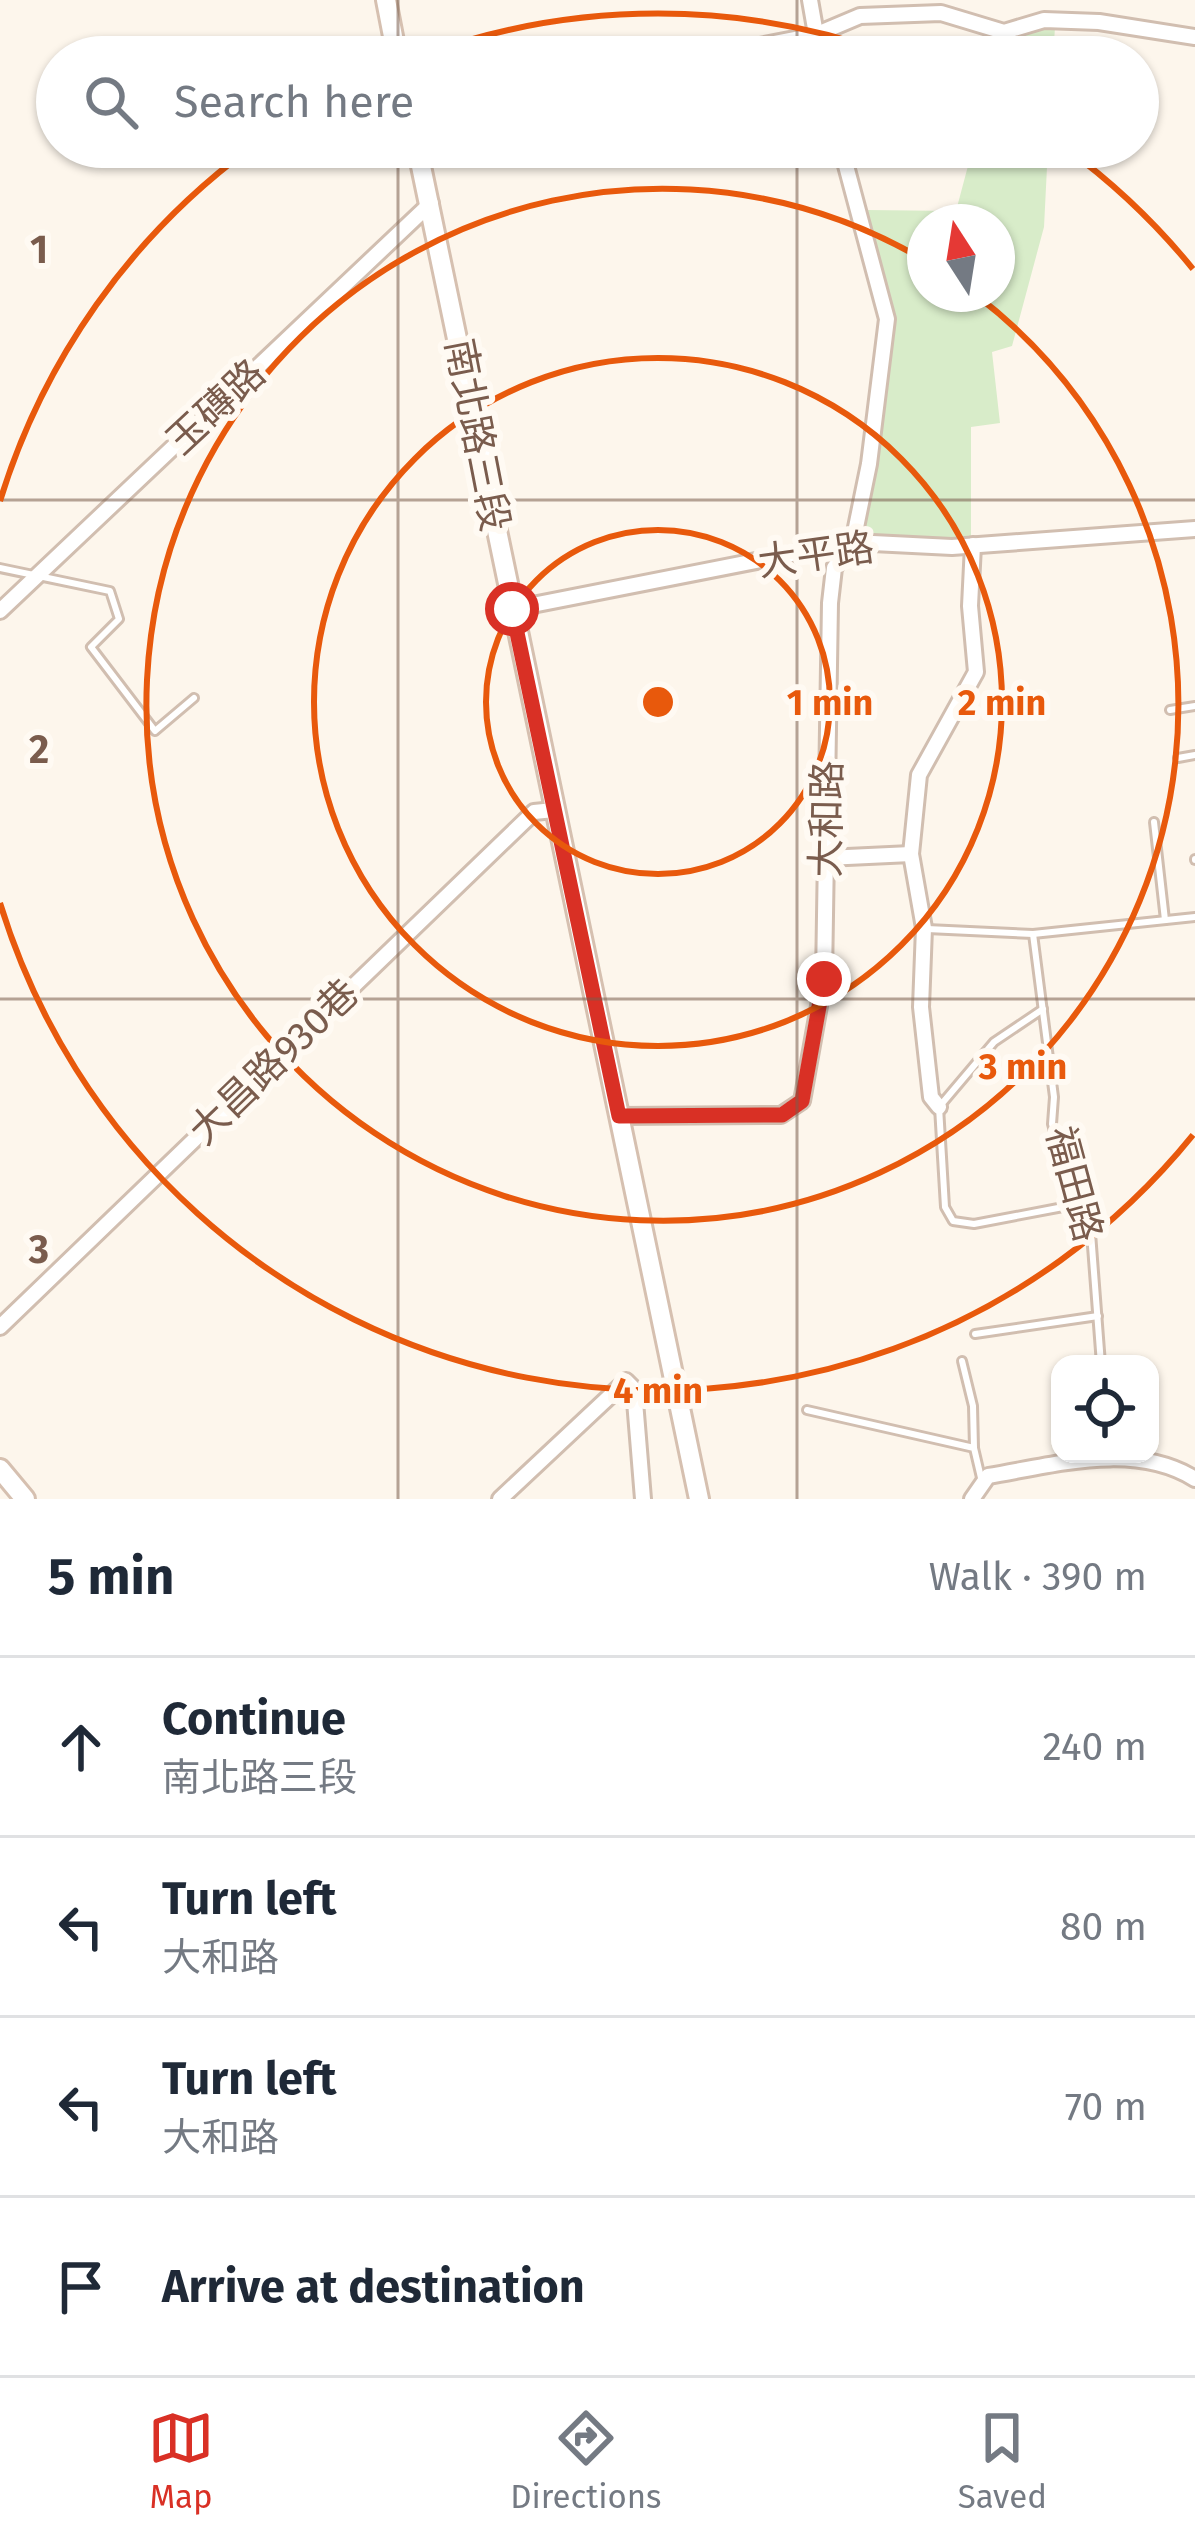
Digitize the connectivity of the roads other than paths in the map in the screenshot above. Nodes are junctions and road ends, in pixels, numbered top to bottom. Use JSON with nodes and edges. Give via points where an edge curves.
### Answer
{"nodes":[{"id":1,"x":386,"y":0,"type":"edge"},
{"id":2,"x":810,"y":0,"type":"edge"},
{"id":3,"x":815,"y":35,"type":"junction"},
{"id":4,"x":393,"y":36,"type":"edge"},
{"id":5,"x":810,"y":36,"type":"edge"},
{"id":6,"x":1195,"y":37,"type":"edge"},
{"id":7,"x":422,"y":168,"type":"edge"},
{"id":8,"x":847,"y":168,"type":"edge"},
{"id":9,"x":431,"y":203,"type":"junction"},
{"id":10,"x":1195,"y":529,"type":"edge"},
{"id":11,"x":853,"y":542,"type":"junction"},
{"id":12,"x":974,"y":545,"type":"junction"},
{"id":13,"x":0,"y":568,"type":"edge"},
{"id":14,"x":35,"y":578,"type":"junction"},
{"id":15,"x":512,"y":609,"type":"junction"},
{"id":16,"x":0,"y":611,"type":"edge"},
{"id":17,"x":194,"y":698,"type":"dead end"},
{"id":18,"x":1195,"y":706,"type":"edge"},
{"id":19,"x":1171,"y":710,"type":"dead end"},
{"id":20,"x":1195,"y":755,"type":"edge"},
{"id":21,"x":1178,"y":758,"type":"dead end"},
{"id":22,"x":554,"y":810,"type":"junction"},
{"id":23,"x":1154,"y":822,"type":"dead end"},
{"id":24,"x":911,"y":854,"type":"junction"},
{"id":25,"x":826,"y":859,"type":"junction"},
{"id":26,"x":1195,"y":917,"type":"edge"},
{"id":27,"x":1165,"y":920,"type":"junction"},
{"id":28,"x":924,"y":928,"type":"junction"},
{"id":29,"x":1033,"y":934,"type":"junction"},
{"id":30,"x":1042,"y":1009,"type":"junction"},
{"id":31,"x":939,"y":1107,"type":"junction"},
{"id":32,"x":619,"y":1116,"type":"junction"},
{"id":33,"x":1079,"y":1204,"type":"junction"},
{"id":34,"x":1098,"y":1316,"type":"junction"},
{"id":35,"x":0,"y":1327,"type":"edge"},
{"id":36,"x":975,"y":1334,"type":"dead end"},
{"id":37,"x":1100,"y":1355,"type":"edge"},
{"id":38,"x":962,"y":1361,"type":"dead end"},
{"id":39,"x":807,"y":1410,"type":"dead end"},
{"id":40,"x":974,"y":1448,"type":"junction"},
{"id":41,"x":1065,"y":1463,"type":"edge"},
{"id":42,"x":1159,"y":1463,"type":"edge"},
{"id":43,"x":0,"y":1468,"type":"edge"},
{"id":44,"x":1195,"y":1479,"type":"edge"},
{"id":45,"x":982,"y":1483,"type":"junction"},
{"id":46,"x":25,"y":1499,"type":"edge"},
{"id":47,"x":500,"y":1499,"type":"edge"},
{"id":48,"x":643,"y":1499,"type":"edge"},
{"id":49,"x":699,"y":1499,"type":"edge"},
{"id":50,"x":972,"y":1499,"type":"edge"}],
"edges":[{"from":1,"to":4,"type":"street"},
{"from":2,"to":3,"type":"street"},
{"from":3,"to":5,"type":"street"},
{"from":3,"to":6,"type":"street","via":[[860,16],[941,13],[1004,32],[1044,20]]},
{"from":7,"to":9,"type":"street","name":"南北路三段"},
{"from":8,"to":11,"type":"street","name":"大和路","via":[[887,319]]},
{"from":9,"to":14,"type":"street","name":"玉磚路"},
{"from":9,"to":15,"type":"street","name":"南北路三段"},
{"from":10,"to":12,"type":"street","name":"大平路"},
{"from":11,"to":12,"type":"street","name":"大平路"},
{"from":11,"to":15,"type":"street","name":"大平路"},
{"from":11,"to":25,"type":"street","name":"大和路","via":[[834,568],[830,603]]},
{"from":12,"to":24,"type":"street","via":[[976,672],[919,775]]},
{"from":13,"to":14,"type":"lane"},
{"from":14,"to":16,"type":"street","name":"玉磚路"},
{"from":14,"to":17,"type":"lane","via":[[110,591],[118,620],[91,647],[154,731]]},
{"from":15,"to":22,"type":"street","name":"南北路三段"},
{"from":18,"to":19,"type":"lane"},
{"from":20,"to":21,"type":"lane"},
{"from":22,"to":32,"type":"street","name":"南北路三段"},
{"from":22,"to":35,"type":"street","name":"大昌路930巷","via":[[534,812]]},
{"from":23,"to":27,"type":"lane"},
{"from":24,"to":25,"type":"street"},
{"from":24,"to":28,"type":"street"},
{"from":25,"to":32,"type":"street","name":"大和路","via":[[824,979],[802,1101],[782,1115]]},
{"from":26,"to":27,"type":"lane"},
{"from":27,"to":29,"type":"lane"},
{"from":28,"to":29,"type":"lane"},
{"from":28,"to":31,"type":"street","via":[[921,1007],[931,1097]]},
{"from":29,"to":30,"type":"lane","name":"福田路"},
{"from":30,"to":31,"type":"lane","via":[[994,1042]]},
{"from":30,"to":33,"type":"lane","name":"福田路","via":[[1052,1124]]},
{"from":31,"to":33,"type":"lane","via":[[945,1207],[953,1221]]},
{"from":32,"to":49,"type":"street","name":"南北路三段"},
{"from":33,"to":34,"type":"lane","name":"福田路","via":[[1091,1233]]},
{"from":34,"to":36,"type":"lane"},
{"from":34,"to":37,"type":"lane","name":"福田路"},
{"from":38,"to":40,"type":"lane"},
{"from":39,"to":40,"type":"lane"},
{"from":40,"to":45,"type":"lane"},
{"from":41,"to":45,"type":"street"},
{"from":42,"to":44,"type":"street"},
{"from":43,"to":46,"type":"street"},
{"from":45,"to":50,"type":"street"},
{"from":47,"to":48,"type":"street","via":[[626,1382],[634,1389]]}]}
